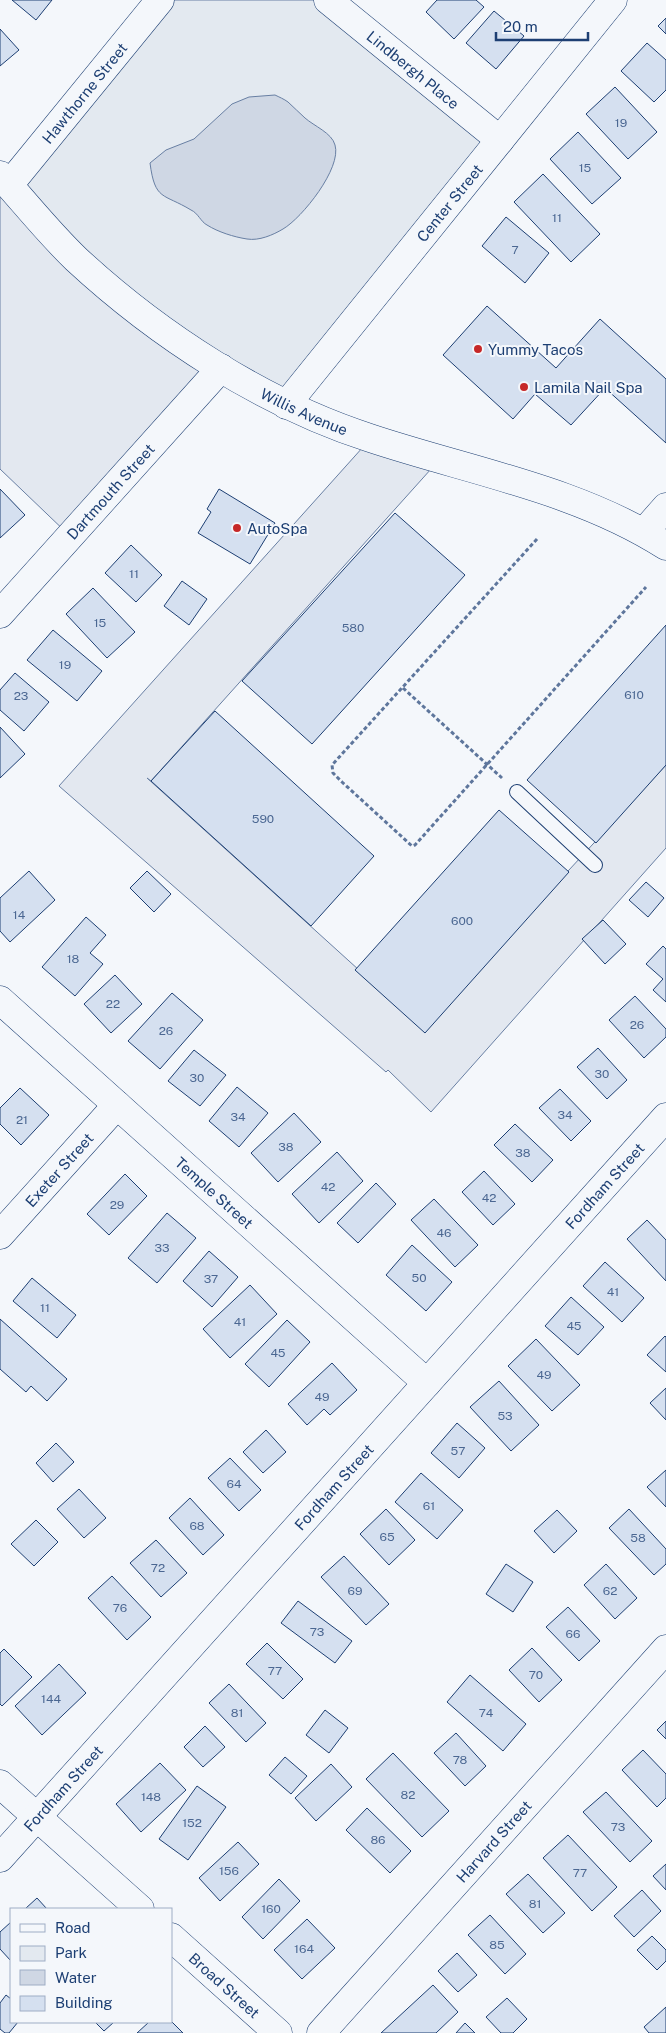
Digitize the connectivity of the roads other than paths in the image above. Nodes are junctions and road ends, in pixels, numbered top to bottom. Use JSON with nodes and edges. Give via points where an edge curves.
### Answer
{"nodes":[{"id":1,"x":160,"y":0,"type":"edge"},
{"id":2,"x":328,"y":0,"type":"edge"},
{"id":3,"x":613,"y":0,"type":"edge"},
{"id":4,"x":500,"y":140,"type":"junction"},
{"id":5,"x":4,"y":180,"type":"edge"},
{"id":6,"x":221,"y":368,"type":"junction"},
{"id":7,"x":286,"y":405,"type":"junction"},
{"id":8,"x":666,"y":507,"type":"edge"},
{"id":9,"x":655,"y":539,"type":"edge"},
{"id":10,"x":0,"y":614,"type":"edge"},
{"id":11,"x":517,"y":792,"type":"road end"},
{"id":12,"x":595,"y":865,"type":"dead end"},
{"id":13,"x":0,"y":1000,"type":"edge"},
{"id":14,"x":117,"y":1105,"type":"junction"},
{"id":15,"x":666,"y":1117,"type":"edge"},
{"id":16,"x":0,"y":1235,"type":"edge"},
{"id":17,"x":427,"y":1383,"type":"junction"},
{"id":18,"x":666,"y":1649,"type":"edge"},
{"id":19,"x":0,"y":1784,"type":"edge"},
{"id":20,"x":37,"y":1817,"type":"junction"},
{"id":21,"x":0,"y":1858,"type":"edge"},
{"id":22,"x":139,"y":1908,"type":"edge"},
{"id":23,"x":172,"y":1939,"type":"edge"},
{"id":24,"x":278,"y":2033,"type":"edge"},
{"id":25,"x":321,"y":2033,"type":"edge"}],
"edges":[{"from":1,"to":5,"type":"street","name":"Hawthorne Street"},
{"from":2,"to":4,"type":"street","name":"Lindbergh Place"},
{"from":3,"to":4,"type":"street","name":"Center Street"},
{"from":4,"to":7,"type":"street","name":"Center Street"},
{"from":5,"to":6,"type":"street","name":"Willis Avenue","via":[[74,257],[111,290],[145,318]]},
{"from":6,"to":7,"type":"street","name":"Willis Avenue"},
{"from":6,"to":10,"type":"street","name":"Dartmouth Street"},
{"from":7,"to":9,"type":"street","name":"Willis Avenue","via":[[370,438],[563,497],[608,514]]},
{"from":8,"to":9,"type":"street"},
{"from":11,"to":12,"type":"lane"},
{"from":13,"to":14,"type":"street","name":"Temple Street"},
{"from":14,"to":16,"type":"street","name":"Exeter Street"},
{"from":14,"to":17,"type":"street","name":"Temple Street"},
{"from":15,"to":17,"type":"street","name":"Fordham Street"},
{"from":17,"to":20,"type":"street","name":"Fordham Street"},
{"from":18,"to":25,"type":"street","name":"Harvard Street"},
{"from":19,"to":20,"type":"street"},
{"from":20,"to":21,"type":"street","name":"Fordham Street"},
{"from":20,"to":22,"type":"street"},
{"from":23,"to":24,"type":"street","name":"Broad Street"}]}
